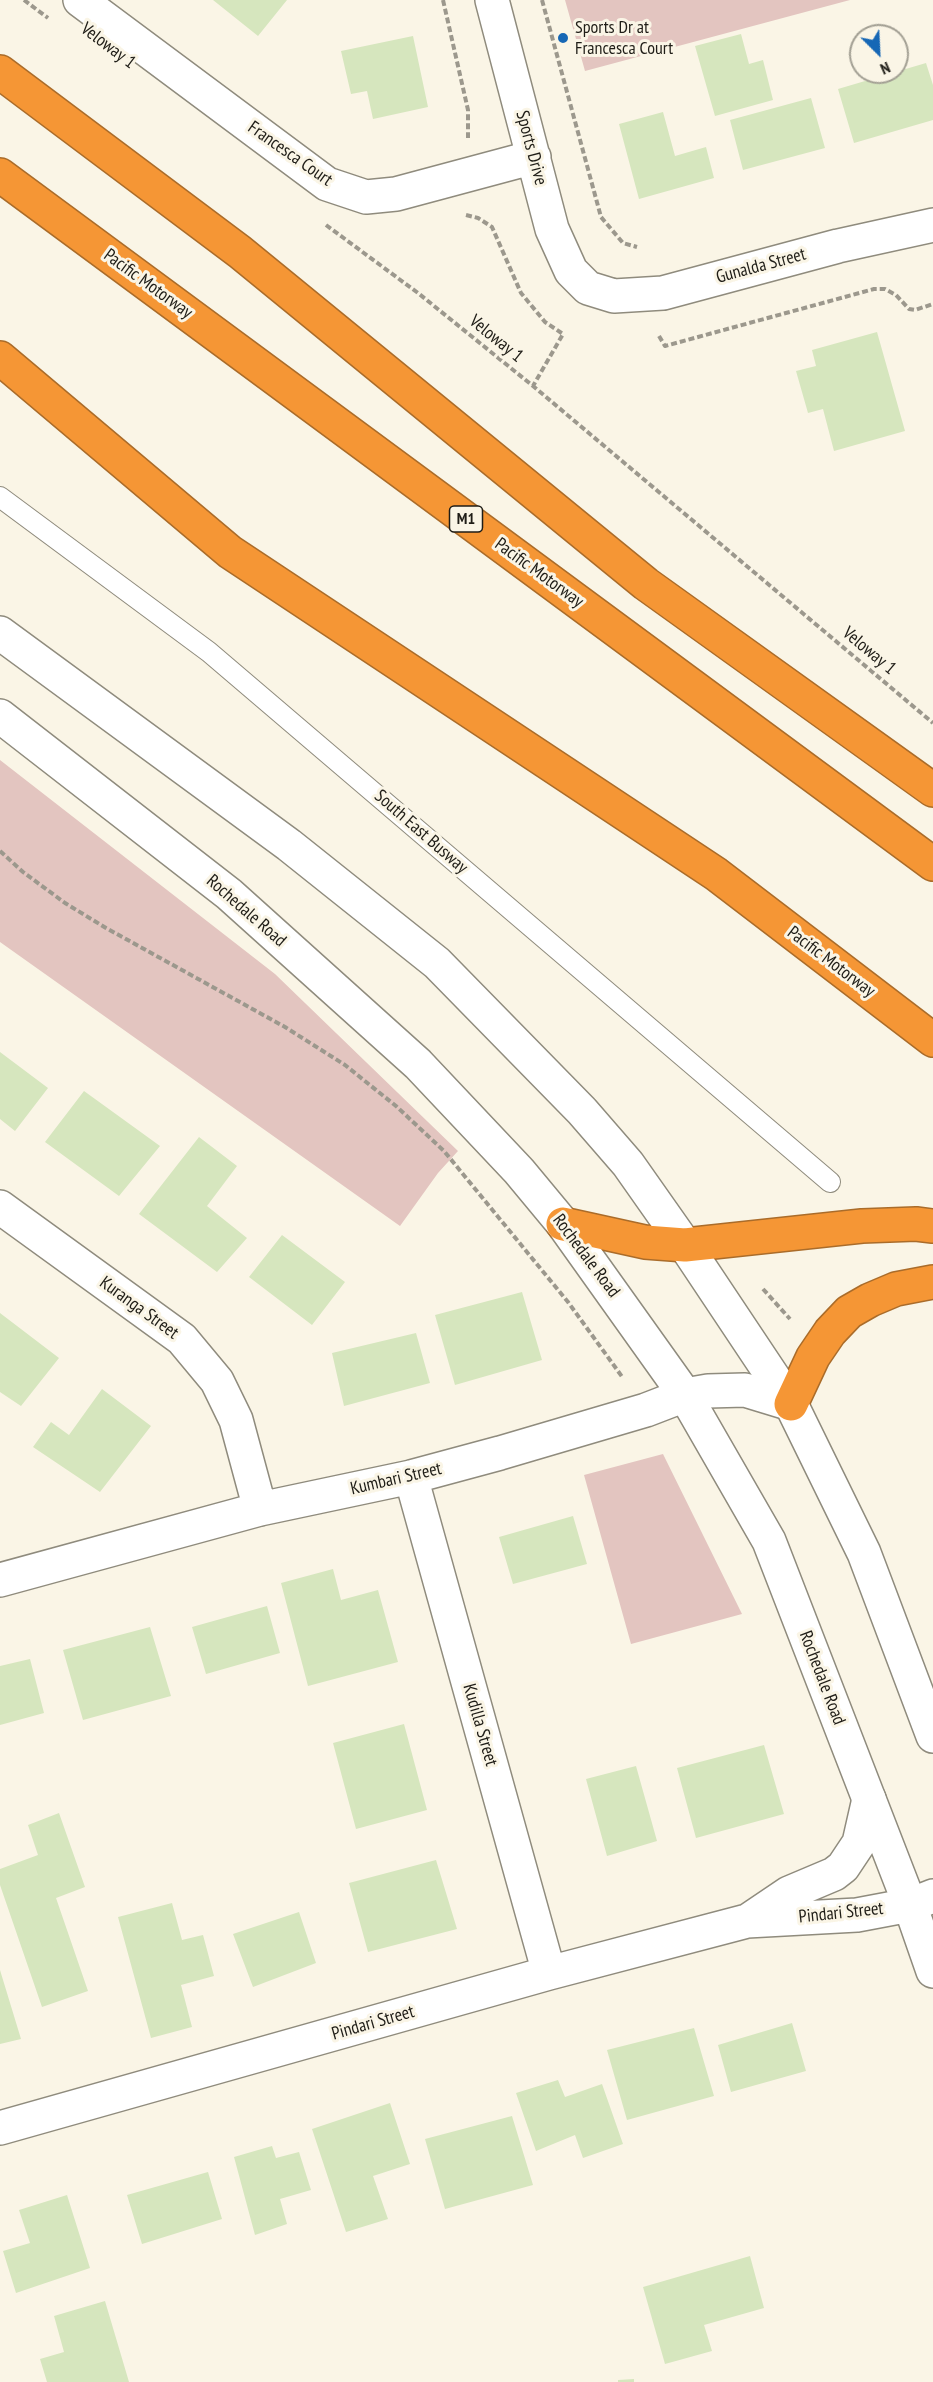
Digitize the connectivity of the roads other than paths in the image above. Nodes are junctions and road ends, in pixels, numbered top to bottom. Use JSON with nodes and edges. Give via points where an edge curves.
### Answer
{"nodes":[{"id":1,"x":80,"y":0,"type":"edge"},
{"id":2,"x":492,"y":0,"type":"edge"},
{"id":3,"x":0,"y":72,"type":"edge"},
{"id":4,"x":534,"y":157,"type":"junction"},
{"id":5,"x":0,"y":175,"type":"edge"},
{"id":6,"x":931,"y":232,"type":"edge"},
{"id":7,"x":588,"y":288,"type":"joint"},
{"id":8,"x":0,"y":358,"type":"edge"},
{"id":9,"x":0,"y":497,"type":"edge"},
{"id":10,"x":0,"y":633,"type":"edge"},
{"id":11,"x":0,"y":716,"type":"edge"},
{"id":12,"x":933,"y":790,"type":"edge"},
{"id":13,"x":933,"y":864,"type":"edge"},
{"id":14,"x":933,"y":1040,"type":"edge"},
{"id":15,"x":830,"y":1182,"type":"dead end"},
{"id":16,"x":0,"y":1207,"type":"edge"},
{"id":17,"x":563,"y":1224,"type":"junction"},
{"id":18,"x":933,"y":1226,"type":"edge"},
{"id":19,"x":685,"y":1245,"type":"junction"},
{"id":20,"x":933,"y":1282,"type":"edge"},
{"id":21,"x":685,"y":1395,"type":"junction"},
{"id":22,"x":791,"y":1404,"type":"junction"},
{"id":23,"x":411,"y":1477,"type":"junction"},
{"id":24,"x":260,"y":1509,"type":"junction"},
{"id":25,"x":0,"y":1580,"type":"edge"},
{"id":26,"x":933,"y":1736,"type":"edge"},
{"id":27,"x":869,"y":1798,"type":"junction"},
{"id":28,"x":921,"y":1900,"type":"edge"},
{"id":29,"x":747,"y":1921,"type":"junction"},
{"id":30,"x":933,"y":1971,"type":"edge"},
{"id":31,"x":549,"y":1973,"type":"junction"},
{"id":32,"x":0,"y":2128,"type":"edge"}],
"edges":[{"from":1,"to":4,"type":"street","name":"Francesca Court","via":[[327,184],[366,197],[396,194]]},
{"from":2,"to":4,"type":"street","name":"Sports Drive"},
{"from":3,"to":12,"type":"highway","via":[[240,252],[646,584]]},
{"from":4,"to":7,"type":"street","name":"Sports Drive","via":[[561,251]]},
{"from":5,"to":13,"type":"highway","name":"Pacific Motorway","number":"M1"},
{"from":6,"to":7,"type":"street","name":"Gunalda Street","via":[[838,246],[663,292],[614,296]]},
{"from":8,"to":14,"type":"highway","name":"Pacific Motorway","via":[[230,552],[716,874]]},
{"from":9,"to":15,"type":"lane","name":"South East Busway","via":[[209,652]]},
{"from":10,"to":19,"type":"street","via":[[289,845],[436,963],[582,1111],[628,1164]]},
{"from":11,"to":17,"type":"street","name":"Rochedale Road","via":[[229,894],[418,1064]]},
{"from":16,"to":24,"type":"street","name":"Kuranga Street","via":[[182,1339],[217,1381],[236,1419]]},
{"from":17,"to":19,"type":"highway","via":[[645,1242]]},
{"from":17,"to":21,"type":"street","name":"Rochedale Road"},
{"from":18,"to":19,"type":"highway","via":[[862,1226]]},
{"from":19,"to":22,"type":"street"},
{"from":20,"to":22,"type":"highway","via":[[896,1289],[849,1312],[813,1357]]},
{"from":21,"to":22,"type":"street","name":"Kumbari Street","via":[[745,1390]]},
{"from":21,"to":23,"type":"street","name":"Kumbari Street","via":[[626,1416]]},
{"from":21,"to":27,"type":"street","name":"Rochedale Road","via":[[769,1541]]},
{"from":22,"to":26,"type":"street","via":[[864,1552]]},
{"from":23,"to":24,"type":"street","name":"Kumbari Street"},
{"from":23,"to":31,"type":"street","name":"Kudilla Street"},
{"from":24,"to":25,"type":"street","name":"Kumbari Street"},
{"from":27,"to":28,"type":"street","name":"Rochedale Road"},
{"from":27,"to":29,"type":"street","name":"Pindari Street","via":[[859,1843],[843,1867],[789,1893]]},
{"from":28,"to":29,"type":"street","name":"Pindari Street","via":[[857,1915]]},
{"from":28,"to":30,"type":"street","name":"Rochedale Road"},
{"from":29,"to":31,"type":"street","name":"Pindari Street"},
{"from":31,"to":32,"type":"street","name":"Pindari Street"}]}
